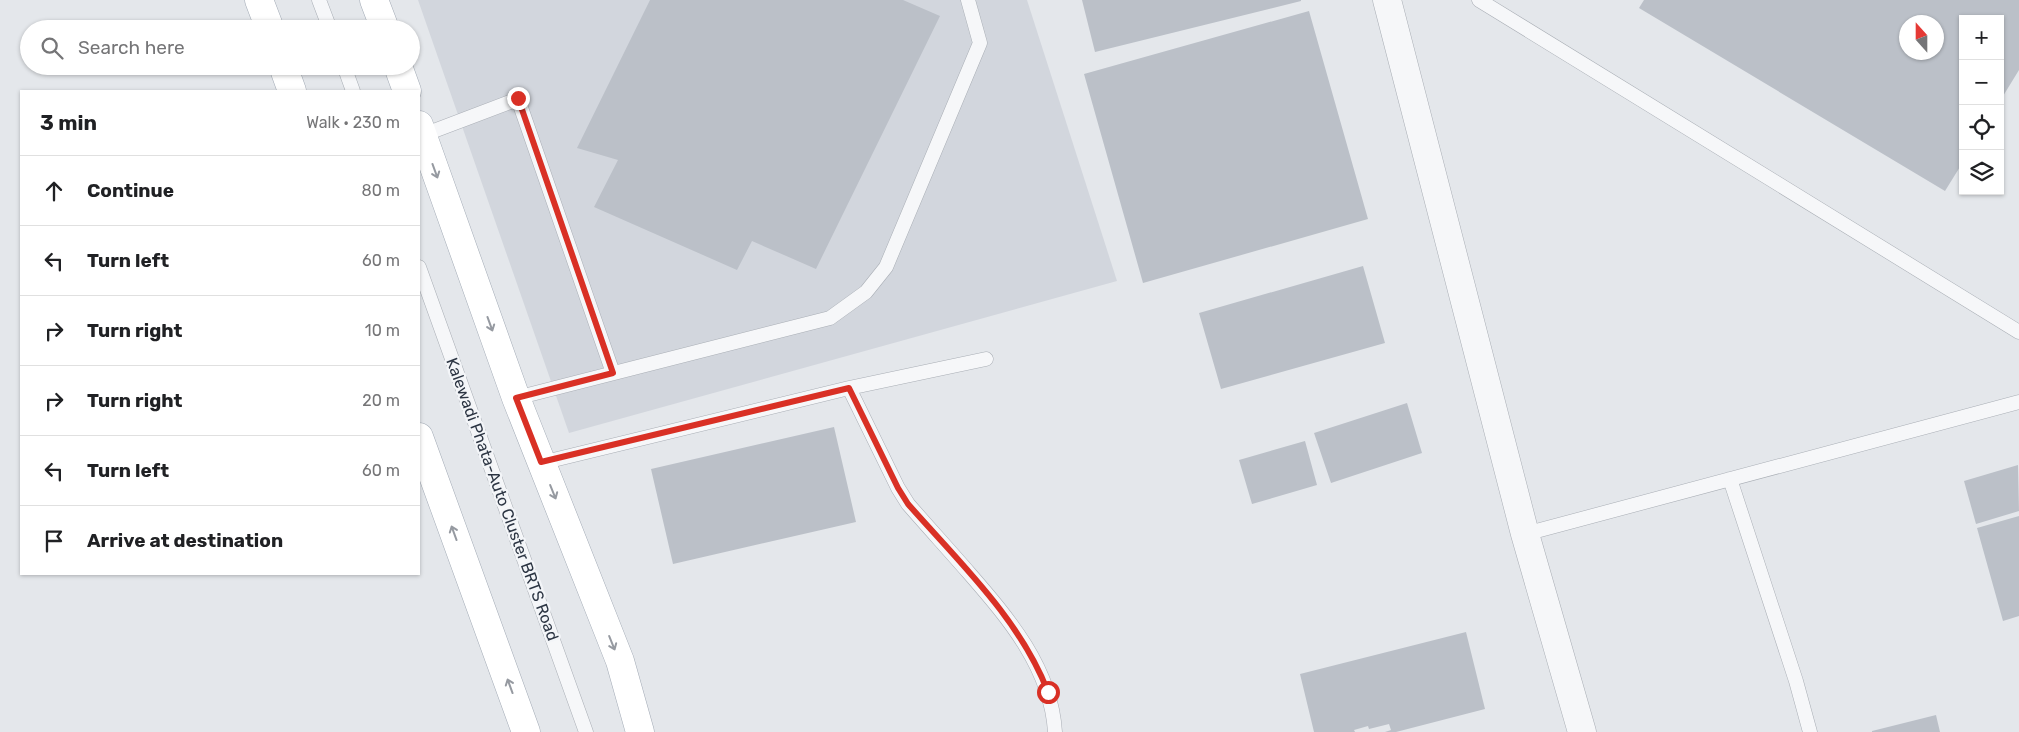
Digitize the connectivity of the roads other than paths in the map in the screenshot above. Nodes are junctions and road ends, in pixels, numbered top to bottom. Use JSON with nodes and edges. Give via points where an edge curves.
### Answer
{"nodes":[{"id":1,"x":259,"y":0,"type":"edge"},
{"id":2,"x":319,"y":0,"type":"edge"},
{"id":3,"x":374,"y":0,"type":"edge"},
{"id":4,"x":968,"y":0,"type":"edge"},
{"id":5,"x":1387,"y":0,"type":"edge"},
{"id":6,"x":1479,"y":0,"type":"edge"},
{"id":7,"x":267,"y":20,"type":"edge"},
{"id":8,"x":327,"y":20,"type":"edge"},
{"id":9,"x":382,"y":20,"type":"edge"},
{"id":10,"x":286,"y":75,"type":"edge"},
{"id":11,"x":347,"y":75,"type":"edge"},
{"id":12,"x":401,"y":75,"type":"edge"},
{"id":13,"x":292,"y":90,"type":"edge"},
{"id":14,"x":353,"y":90,"type":"edge"},
{"id":15,"x":407,"y":90,"type":"edge"},
{"id":16,"x":421,"y":130,"type":"edge"},
{"id":17,"x":420,"y":270,"type":"edge"},
{"id":18,"x":2019,"y":332,"type":"edge"},
{"id":19,"x":986,"y":359,"type":"dead end"},
{"id":20,"x":613,"y":373,"type":"junction"},
{"id":21,"x":849,"y":388,"type":"junction"},
{"id":22,"x":516,"y":398,"type":"junction"},
{"id":23,"x":2019,"y":402,"type":"edge"},
{"id":24,"x":420,"y":440,"type":"edge"},
{"id":25,"x":541,"y":462,"type":"junction"},
{"id":26,"x":1730,"y":479,"type":"junction"},
{"id":27,"x":1525,"y":534,"type":"junction"},
{"id":28,"x":526,"y":732,"type":"edge"},
{"id":29,"x":586,"y":732,"type":"edge"},
{"id":30,"x":640,"y":732,"type":"edge"},
{"id":31,"x":1055,"y":732,"type":"edge"},
{"id":32,"x":1582,"y":732,"type":"edge"},
{"id":33,"x":1810,"y":732,"type":"edge"}],
"edges":[{"from":1,"to":7,"type":"main road"},
{"from":2,"to":8,"type":"lane"},
{"from":3,"to":9,"type":"main road"},
{"from":4,"to":20,"type":"lane","via":[[980,43],[886,267],[866,292],[830,318]]},
{"from":5,"to":27,"type":"street"},
{"from":6,"to":18,"type":"lane"},
{"from":10,"to":13,"type":"main road"},
{"from":11,"to":14,"type":"lane"},
{"from":12,"to":15,"type":"main road"},
{"from":16,"to":20,"type":"lane","via":[[518,98]]},
{"from":16,"to":22,"type":"main road","one_way":true},
{"from":17,"to":29,"type":"lane","name":"Kalewadi Phata-Auto Cluster BRTS Road"},
{"from":19,"to":21,"type":"lane"},
{"from":20,"to":22,"type":"lane"},
{"from":21,"to":25,"type":"lane"},
{"from":21,"to":31,"type":"lane","via":[[908,504],[1006,615],[1040,670],[1048,692]]},
{"from":22,"to":25,"type":"main road"},
{"from":23,"to":26,"type":"lane"},
{"from":28,"to":24,"type":"main road","one_way":true},
{"from":25,"to":30,"type":"main road","one_way":true,"via":[[620,661]]},
{"from":26,"to":27,"type":"lane"},
{"from":26,"to":33,"type":"lane"},
{"from":27,"to":32,"type":"street"}]}
